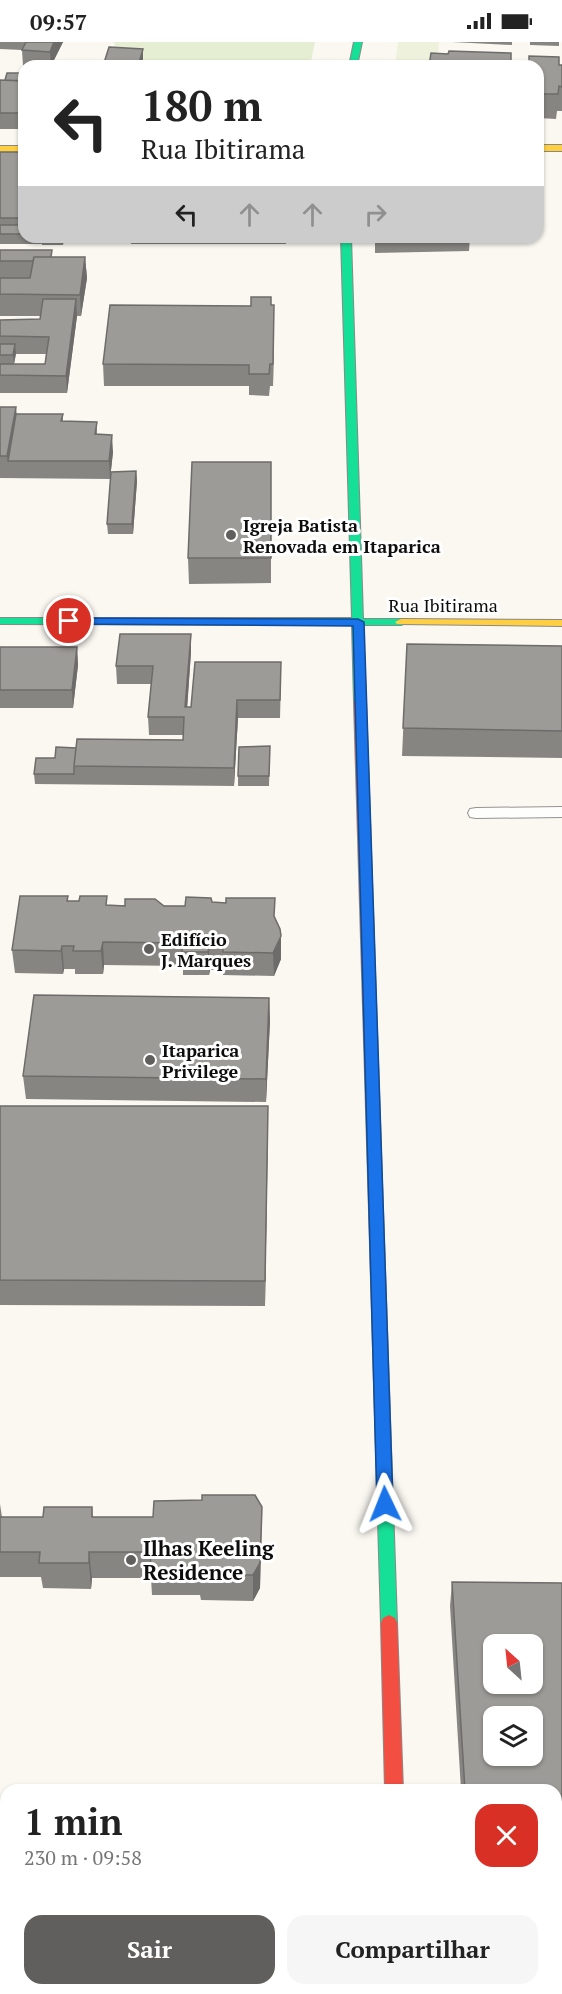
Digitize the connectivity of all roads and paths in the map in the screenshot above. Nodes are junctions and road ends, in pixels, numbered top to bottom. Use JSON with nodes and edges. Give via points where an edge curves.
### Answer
{"nodes":[{"id":1,"x":358,"y":42,"type":"edge"},
{"id":2,"x":354,"y":60,"type":"edge"},
{"id":3,"x":544,"y":148,"type":"edge"},
{"id":4,"x":562,"y":148,"type":"edge"},
{"id":5,"x":0,"y":149,"type":"edge"},
{"id":6,"x":18,"y":149,"type":"edge"},
{"id":7,"x":346,"y":243,"type":"edge"},
{"id":8,"x":0,"y":621,"type":"edge"},
{"id":9,"x":358,"y":622,"type":"junction"},
{"id":10,"x":562,"y":623,"type":"edge"},
{"id":11,"x":562,"y":812,"type":"edge"},
{"id":12,"x":476,"y":813,"type":"dead end"},
{"id":13,"x":394,"y":1784,"type":"edge"}],
"edges":[{"from":1,"to":2,"type":"main road"},
{"from":3,"to":4,"type":"main road"},
{"from":5,"to":6,"type":"main road"},
{"from":7,"to":9,"type":"main road"},
{"from":8,"to":9,"type":"main road","name":"Rua Ibitirama"},
{"from":9,"to":10,"type":"main road","name":"Rua Ibitirama"},
{"from":9,"to":13,"type":"main road"},
{"from":11,"to":12,"type":"lane"}]}
